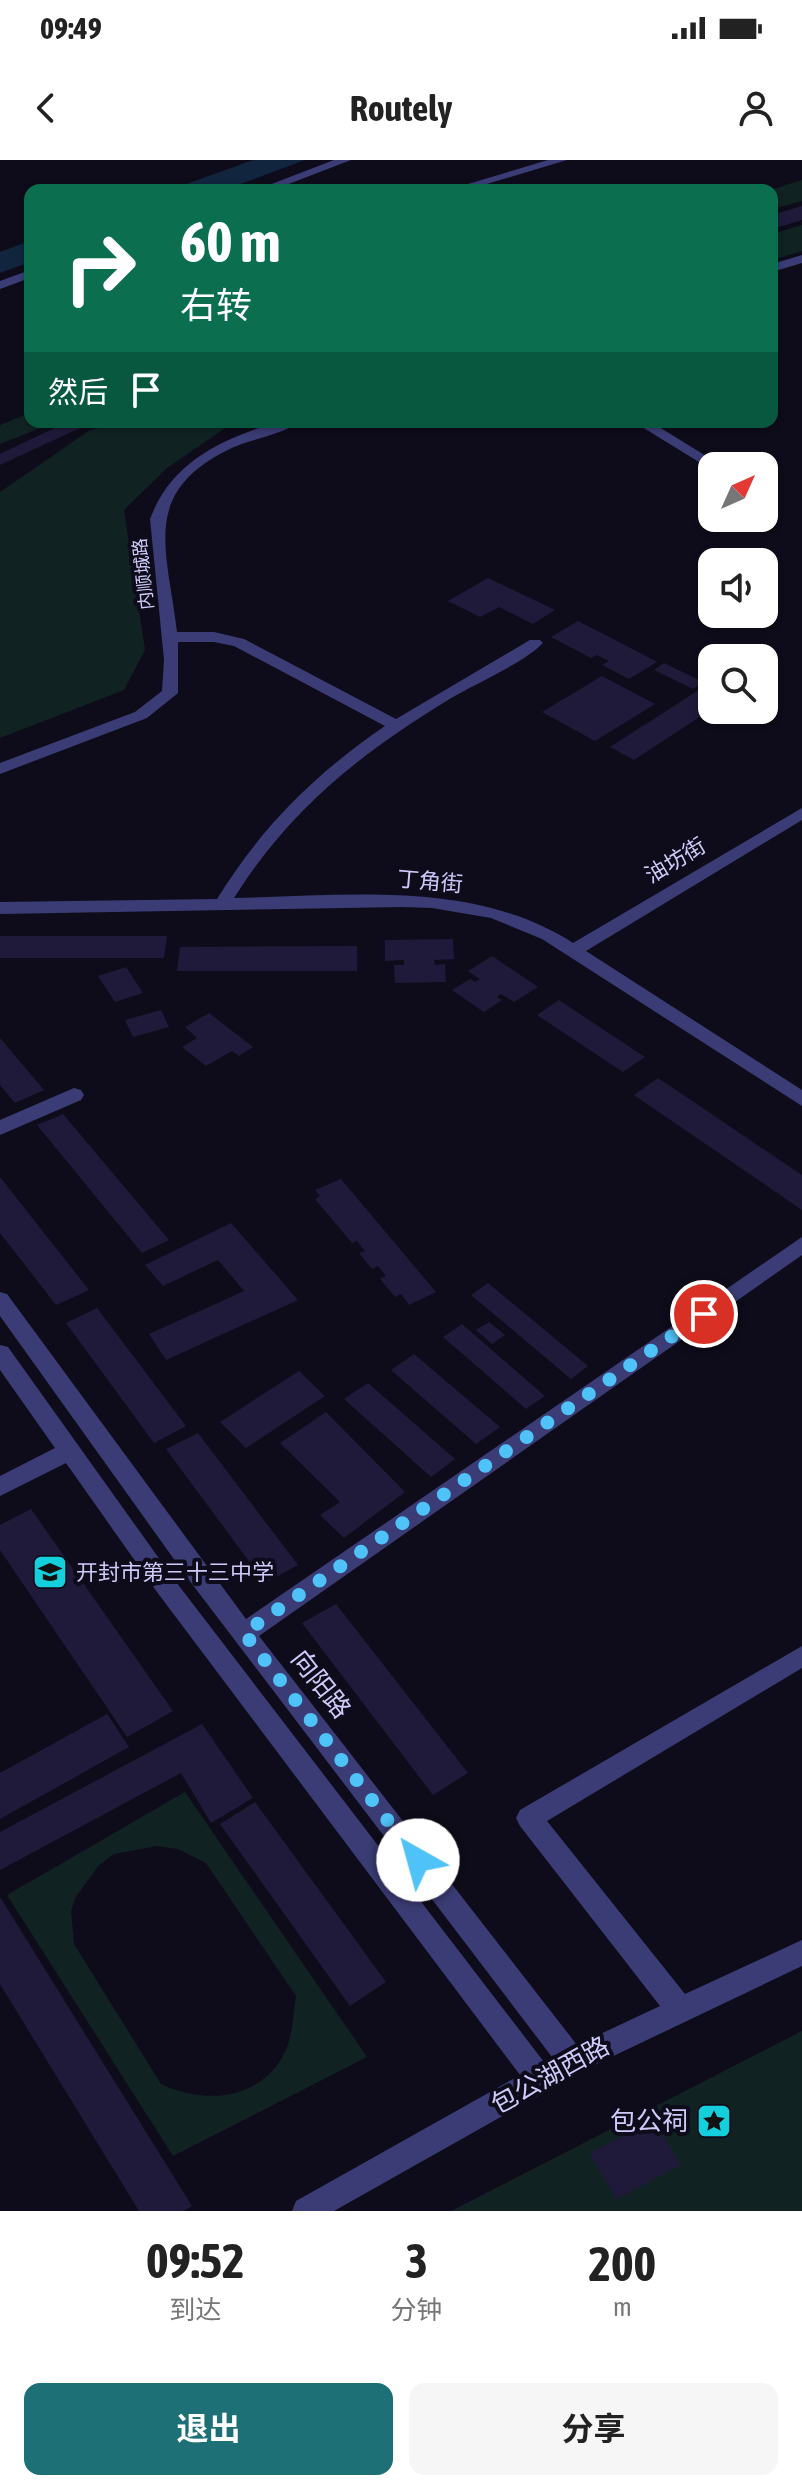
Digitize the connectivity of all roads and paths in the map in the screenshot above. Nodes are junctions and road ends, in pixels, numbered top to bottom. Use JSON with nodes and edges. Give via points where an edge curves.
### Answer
{"nodes":[{"id":1,"x":345,"y":160,"type":"edge"},
{"id":2,"x":561,"y":160,"type":"edge"},
{"id":3,"x":279,"y":184,"type":"edge"},
{"id":4,"x":475,"y":184,"type":"edge"},
{"id":5,"x":802,"y":259,"type":"edge"},
{"id":6,"x":778,"y":266,"type":"edge"},
{"id":7,"x":24,"y":276,"type":"edge"},
{"id":8,"x":0,"y":285,"type":"edge"},
{"id":9,"x":274,"y":428,"type":"edge"},
{"id":10,"x":651,"y":428,"type":"edge"},
{"id":11,"x":698,"y":456,"type":"edge"},
{"id":12,"x":170,"y":637,"type":"junction"},
{"id":13,"x":535,"y":643,"type":"dead end"},
{"id":14,"x":164,"y":699,"type":"junction"},
{"id":15,"x":396,"y":725,"type":"junction"},
{"id":16,"x":0,"y":758,"type":"edge"},
{"id":17,"x":0,"y":769,"type":"edge"},
{"id":18,"x":802,"y":813,"type":"edge"},
{"id":19,"x":222,"y":904,"type":"junction"},
{"id":20,"x":0,"y":908,"type":"edge"},
{"id":21,"x":574,"y":950,"type":"junction"},
{"id":22,"x":74,"y":1095,"type":"dead end"},
{"id":23,"x":802,"y":1099,"type":"edge"},
{"id":24,"x":0,"y":1128,"type":"edge"},
{"id":25,"x":802,"y":1245,"type":"edge"},
{"id":26,"x":0,"y":1300,"type":"edge"},
{"id":27,"x":0,"y":1353,"type":"edge"},
{"id":28,"x":69,"y":1451,"type":"junction"},
{"id":29,"x":0,"y":1487,"type":"edge"},
{"id":30,"x":244,"y":1633,"type":"junction"},
{"id":31,"x":802,"y":1656,"type":"edge"},
{"id":32,"x":802,"y":1953,"type":"edge"},
{"id":33,"x":679,"y":2008,"type":"junction"},
{"id":34,"x":572,"y":2061,"type":"junction"},
{"id":35,"x":539,"y":2078,"type":"junction"},
{"id":36,"x":306,"y":2211,"type":"edge"}],
"edges":[{"from":1,"to":3,"type":"street"},
{"from":2,"to":4,"type":"street"},
{"from":5,"to":6,"type":"street"},
{"from":7,"to":8,"type":"street"},
{"from":9,"to":12,"type":"street","name":"内顺城路","via":[[206,456],[179,478],[161,505],[157,519]]},
{"from":10,"to":11,"type":"street"},
{"from":12,"to":14,"type":"street","name":"内顺城路","via":[[173,684]]},
{"from":12,"to":15,"type":"street","via":[[239,642]]},
{"from":13,"to":15,"type":"street"},
{"from":14,"to":16,"type":"street"},
{"from":14,"to":17,"type":"street","via":[[141,715]]},
{"from":15,"to":19,"type":"street","via":[[321,779],[285,816],[257,847]]},
{"from":18,"to":21,"type":"street","name":"油坊街"},
{"from":19,"to":20,"type":"street","name":"丁角街"},
{"from":19,"to":21,"type":"street","name":"丁角街","via":[[432,902],[495,913]]},
{"from":21,"to":23,"type":"street","name":"丁角街"},
{"from":22,"to":24,"type":"street"},
{"from":25,"to":30,"type":"street"},
{"from":26,"to":30,"type":"street","name":"向阳路"},
{"from":27,"to":28,"type":"street"},
{"from":28,"to":29,"type":"street"},
{"from":28,"to":35,"type":"street"},
{"from":30,"to":34,"type":"street","name":"向阳路"},
{"from":31,"to":33,"type":"street","via":[[529,1818]]},
{"from":32,"to":33,"type":"street","name":"包公湖西路"},
{"from":33,"to":34,"type":"street","name":"包公湖西路"},
{"from":34,"to":35,"type":"street","name":"包公湖西路"},
{"from":35,"to":36,"type":"street","name":"包公湖西路"}]}
